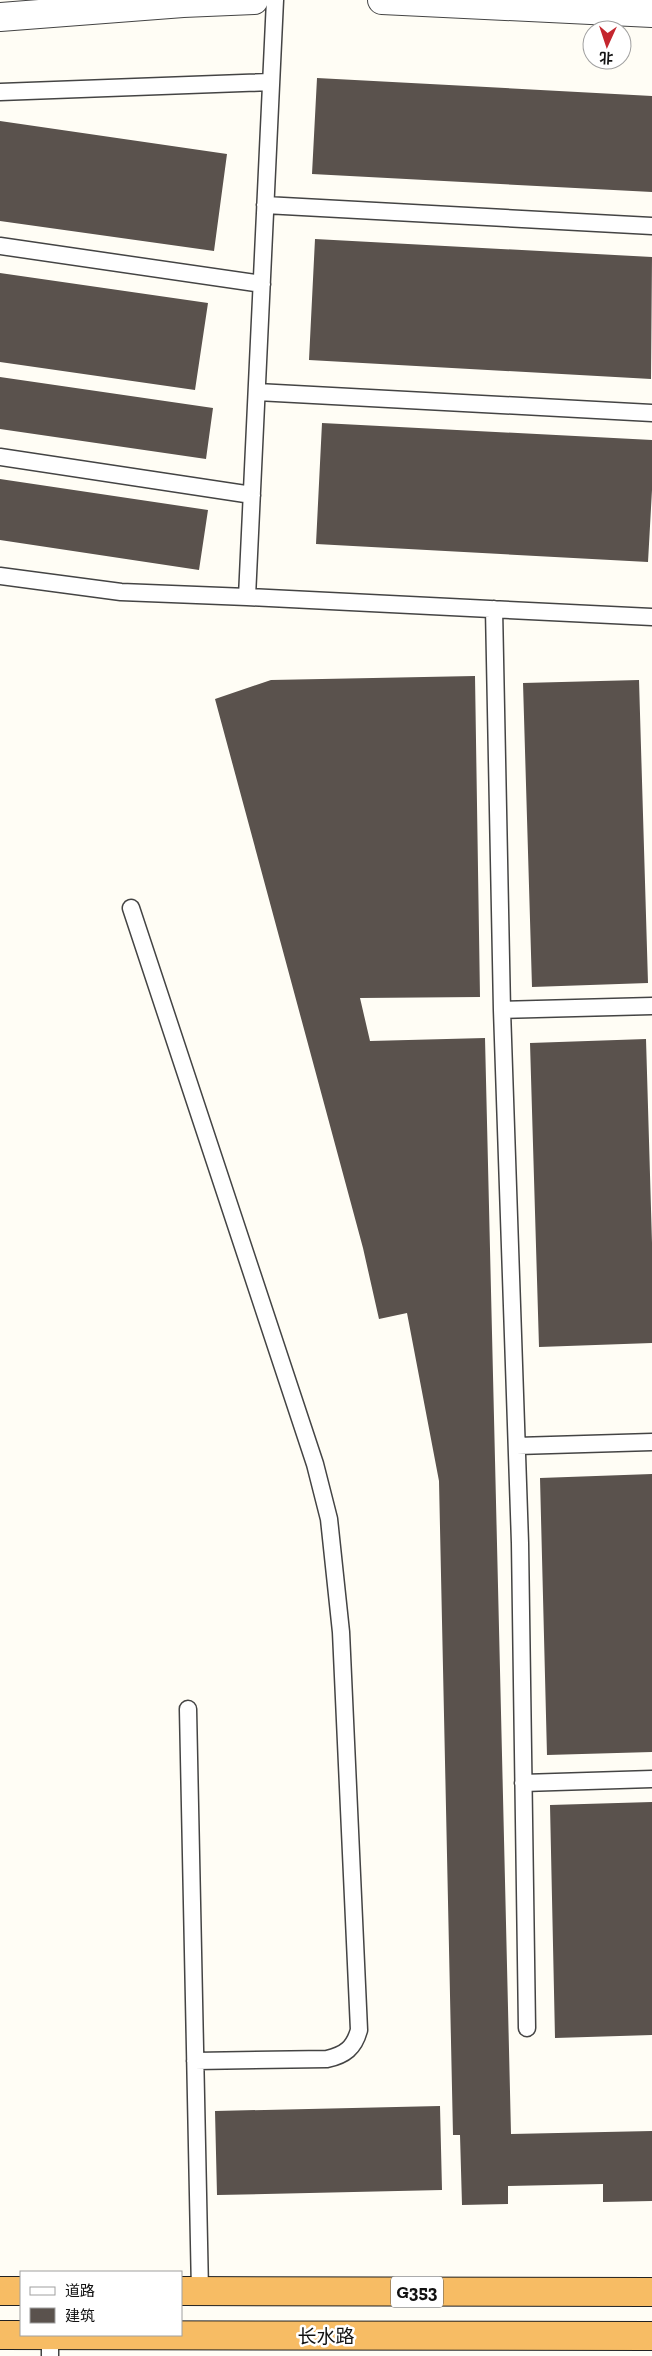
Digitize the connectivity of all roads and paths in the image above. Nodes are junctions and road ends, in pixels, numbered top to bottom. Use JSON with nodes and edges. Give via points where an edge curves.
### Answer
{"nodes":[{"id":1,"x":254,"y":0,"type":"edge"},
{"id":2,"x":275,"y":0,"type":"edge"},
{"id":3,"x":382,"y":0,"type":"edge"},
{"id":4,"x":652,"y":13,"type":"edge"},
{"id":5,"x":0,"y":17,"type":"edge"},
{"id":6,"x":271,"y":82,"type":"junction"},
{"id":7,"x":0,"y":92,"type":"edge"},
{"id":8,"x":265,"y":205,"type":"junction"},
{"id":9,"x":652,"y":226,"type":"edge"},
{"id":10,"x":0,"y":246,"type":"edge"},
{"id":11,"x":262,"y":284,"type":"junction"},
{"id":12,"x":257,"y":392,"type":"junction"},
{"id":13,"x":652,"y":413,"type":"edge"},
{"id":14,"x":0,"y":457,"type":"edge"},
{"id":15,"x":252,"y":495,"type":"junction"},
{"id":16,"x":0,"y":576,"type":"edge"},
{"id":17,"x":247,"y":597,"type":"junction"},
{"id":18,"x":494,"y":609,"type":"junction"},
{"id":19,"x":652,"y":617,"type":"edge"},
{"id":20,"x":131,"y":908,"type":"dead end"},
{"id":21,"x":652,"y":1006,"type":"edge"},
{"id":22,"x":502,"y":1010,"type":"junction"},
{"id":23,"x":652,"y":1442,"type":"edge"},
{"id":24,"x":517,"y":1446,"type":"junction"},
{"id":25,"x":188,"y":1709,"type":"dead end"},
{"id":26,"x":652,"y":1778,"type":"edge"},
{"id":27,"x":523,"y":1783,"type":"junction"},
{"id":28,"x":527,"y":2028,"type":"dead end"},
{"id":29,"x":196,"y":2061,"type":"junction"},
{"id":30,"x":0,"y":2291,"type":"edge"},
{"id":31,"x":20,"y":2291,"type":"edge"},
{"id":32,"x":190,"y":2291,"type":"edge"},
{"id":33,"x":652,"y":2292,"type":"edge"},
{"id":34,"x":0,"y":2335,"type":"edge"},
{"id":35,"x":20,"y":2335,"type":"edge"},
{"id":36,"x":182,"y":2335,"type":"edge"},
{"id":37,"x":50,"y":2336,"type":"edge"},
{"id":38,"x":652,"y":2336,"type":"edge"},
{"id":39,"x":50,"y":2356,"type":"edge"}],
"edges":[{"from":1,"to":5,"type":"street"},
{"from":2,"to":6,"type":"lane"},
{"from":3,"to":4,"type":"street"},
{"from":6,"to":7,"type":"lane"},
{"from":6,"to":8,"type":"lane"},
{"from":8,"to":9,"type":"lane"},
{"from":8,"to":11,"type":"lane"},
{"from":10,"to":11,"type":"lane"},
{"from":11,"to":12,"type":"lane"},
{"from":12,"to":13,"type":"lane"},
{"from":12,"to":15,"type":"lane"},
{"from":14,"to":15,"type":"lane"},
{"from":15,"to":17,"type":"lane"},
{"from":16,"to":17,"type":"lane","via":[[121,592]]},
{"from":17,"to":18,"type":"lane"},
{"from":18,"to":19,"type":"lane"},
{"from":18,"to":22,"type":"lane"},
{"from":20,"to":29,"type":"lane","via":[[315,1464],[328,1519],[341,1632],[359,2030],[356,2040],[340,2056],[327,2060]]},
{"from":21,"to":22,"type":"lane"},
{"from":22,"to":24,"type":"lane"},
{"from":23,"to":24,"type":"lane"},
{"from":24,"to":27,"type":"lane"},
{"from":25,"to":29,"type":"lane"},
{"from":26,"to":27,"type":"lane"},
{"from":27,"to":28,"type":"lane"},
{"from":29,"to":32,"type":"lane"},
{"from":30,"to":31,"type":"highway"},
{"from":32,"to":33,"type":"highway","number":"G353"},
{"from":34,"to":35,"type":"highway","name":"长水路"},
{"from":36,"to":38,"type":"highway","name":"长水路"},
{"from":37,"to":39,"type":"lane"}]}
